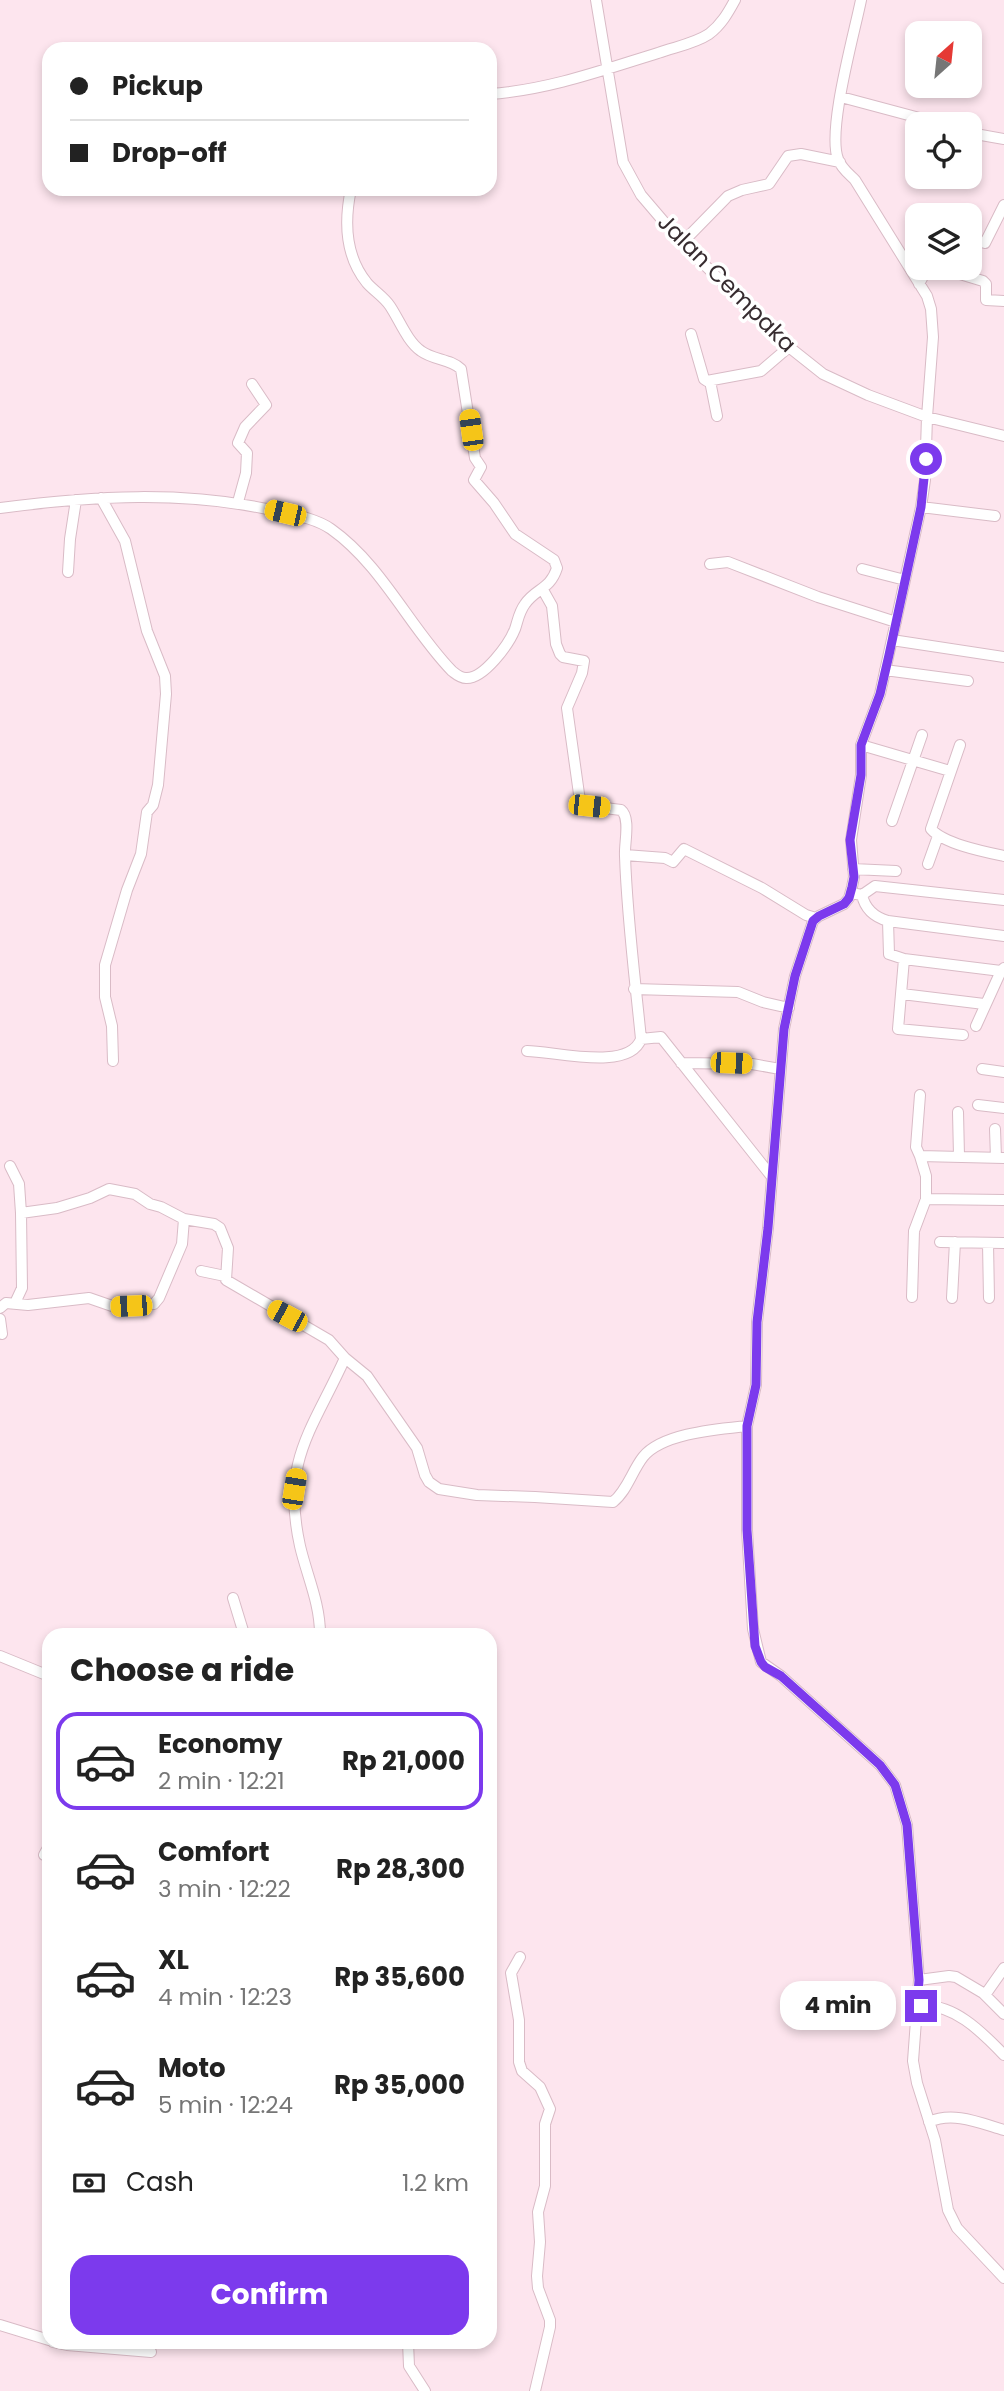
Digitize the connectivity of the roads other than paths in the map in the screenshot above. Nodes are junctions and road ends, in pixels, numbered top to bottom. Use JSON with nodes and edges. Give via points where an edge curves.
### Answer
{"nodes":[{"id":1,"x":596,"y":0,"type":"edge"},
{"id":2,"x":735,"y":0,"type":"edge"},
{"id":3,"x":861,"y":0,"type":"edge"},
{"id":4,"x":609,"y":75,"type":"junction"},
{"id":5,"x":497,"y":93,"type":"edge"},
{"id":6,"x":841,"y":97,"type":"junction"},
{"id":7,"x":905,"y":114,"type":"edge"},
{"id":8,"x":982,"y":135,"type":"edge"},
{"id":9,"x":1004,"y":139,"type":"edge"},
{"id":10,"x":840,"y":162,"type":"junction"},
{"id":11,"x":351,"y":196,"type":"edge"},
{"id":12,"x":1004,"y":205,"type":"edge"},
{"id":13,"x":982,"y":242,"type":"edge"},
{"id":14,"x":682,"y":243,"type":"junction"},
{"id":15,"x":921,"y":280,"type":"edge"},
{"id":16,"x":980,"y":280,"type":"edge"},
{"id":17,"x":919,"y":284,"type":"junction"},
{"id":18,"x":1004,"y":301,"type":"edge"},
{"id":19,"x":691,"y":334,"type":"dead end"},
{"id":20,"x":789,"y":347,"type":"junction"},
{"id":21,"x":710,"y":381,"type":"junction"},
{"id":22,"x":252,"y":384,"type":"dead end"},
{"id":23,"x":717,"y":416,"type":"dead end"},
{"id":24,"x":927,"y":417,"type":"junction"},
{"id":25,"x":1004,"y":436,"type":"edge"},
{"id":26,"x":101,"y":498,"type":"junction"},
{"id":27,"x":76,"y":500,"type":"junction"},
{"id":28,"x":238,"y":502,"type":"junction"},
{"id":29,"x":921,"y":507,"type":"junction"},
{"id":30,"x":0,"y":508,"type":"edge"},
{"id":31,"x":995,"y":516,"type":"dead end"},
{"id":32,"x":710,"y":564,"type":"dead end"},
{"id":33,"x":862,"y":569,"type":"dead end"},
{"id":34,"x":68,"y":572,"type":"dead end"},
{"id":35,"x":905,"y":580,"type":"junction"},
{"id":36,"x":542,"y":590,"type":"junction"},
{"id":37,"x":896,"y":622,"type":"junction"},
{"id":38,"x":892,"y":640,"type":"junction"},
{"id":39,"x":1004,"y":657,"type":"edge"},
{"id":40,"x":885,"y":670,"type":"junction"},
{"id":41,"x":968,"y":681,"type":"dead end"},
{"id":42,"x":922,"y":734,"type":"dead end"},
{"id":43,"x":861,"y":745,"type":"junction"},
{"id":44,"x":960,"y":745,"type":"dead end"},
{"id":45,"x":913,"y":760,"type":"junction"},
{"id":46,"x":950,"y":771,"type":"junction"},
{"id":47,"x":892,"y":821,"type":"dead end"},
{"id":48,"x":938,"y":836,"type":"junction"},
{"id":49,"x":625,"y":855,"type":"junction"},
{"id":50,"x":1004,"y":856,"type":"edge"},
{"id":51,"x":928,"y":864,"type":"dead end"},
{"id":52,"x":853,"y":869,"type":"junction"},
{"id":53,"x":897,"y":872,"type":"dead end"},
{"id":54,"x":851,"y":893,"type":"junction"},
{"id":55,"x":862,"y":895,"type":"junction"},
{"id":56,"x":1004,"y":900,"type":"edge"},
{"id":57,"x":816,"y":918,"type":"junction"},
{"id":58,"x":888,"y":921,"type":"junction"},
{"id":59,"x":1004,"y":936,"type":"edge"},
{"id":60,"x":904,"y":959,"type":"junction"},
{"id":61,"x":1002,"y":969,"type":"edge"},
{"id":62,"x":634,"y":989,"type":"junction"},
{"id":63,"x":902,"y":993,"type":"junction"},
{"id":64,"x":985,"y":1004,"type":"junction"},
{"id":65,"x":789,"y":1008,"type":"junction"},
{"id":66,"x":976,"y":1026,"type":"dead end"},
{"id":67,"x":963,"y":1035,"type":"dead end"},
{"id":68,"x":642,"y":1039,"type":"junction"},
{"id":69,"x":527,"y":1051,"type":"dead end"},
{"id":70,"x":113,"y":1061,"type":"dead end"},
{"id":71,"x":681,"y":1063,"type":"junction"},
{"id":72,"x":780,"y":1069,"type":"junction"},
{"id":73,"x":982,"y":1069,"type":"dead end"},
{"id":74,"x":1004,"y":1072,"type":"edge"},
{"id":75,"x":920,"y":1096,"type":"dead end"},
{"id":76,"x":978,"y":1105,"type":"dead end"},
{"id":77,"x":1004,"y":1108,"type":"edge"},
{"id":78,"x":958,"y":1112,"type":"dead end"},
{"id":79,"x":995,"y":1129,"type":"dead end"},
{"id":80,"x":920,"y":1156,"type":"junction"},
{"id":81,"x":959,"y":1156,"type":"junction"},
{"id":82,"x":1000,"y":1158,"type":"edge"},
{"id":83,"x":10,"y":1166,"type":"dead end"},
{"id":84,"x":772,"y":1177,"type":"junction"},
{"id":85,"x":926,"y":1199,"type":"junction"},
{"id":86,"x":1004,"y":1200,"type":"edge"},
{"id":87,"x":21,"y":1213,"type":"junction"},
{"id":88,"x":184,"y":1219,"type":"junction"},
{"id":89,"x":940,"y":1242,"type":"dead end"},
{"id":90,"x":955,"y":1242,"type":"junction"},
{"id":91,"x":988,"y":1243,"type":"junction"},
{"id":92,"x":1004,"y":1243,"type":"edge"},
{"id":93,"x":201,"y":1271,"type":"dead end"},
{"id":94,"x":225,"y":1276,"type":"junction"},
{"id":95,"x":912,"y":1297,"type":"dead end"},
{"id":96,"x":952,"y":1298,"type":"dead end"},
{"id":97,"x":989,"y":1298,"type":"dead end"},
{"id":98,"x":15,"y":1303,"type":"junction"},
{"id":99,"x":0,"y":1308,"type":"edge"},
{"id":100,"x":0,"y":1319,"type":"edge"},
{"id":101,"x":2,"y":1335,"type":"edge"},
{"id":102,"x":345,"y":1358,"type":"junction"},
{"id":103,"x":747,"y":1426,"type":"junction"},
{"id":104,"x":233,"y":1598,"type":"dead end"},
{"id":105,"x":242,"y":1628,"type":"edge"},
{"id":106,"x":320,"y":1628,"type":"edge"},
{"id":107,"x":0,"y":1656,"type":"edge"},
{"id":108,"x":42,"y":1673,"type":"edge"},
{"id":109,"x":520,"y":1957,"type":"dead end"},
{"id":110,"x":1004,"y":1968,"type":"edge"},
{"id":111,"x":919,"y":1980,"type":"junction"},
{"id":112,"x":985,"y":1995,"type":"junction"},
{"id":113,"x":917,"y":2007,"type":"junction"},
{"id":114,"x":1004,"y":2014,"type":"edge"},
{"id":115,"x":1002,"y":2047,"type":"edge"},
{"id":116,"x":929,"y":2122,"type":"junction"},
{"id":117,"x":1004,"y":2130,"type":"edge"},
{"id":118,"x":1004,"y":2278,"type":"edge"},
{"id":119,"x":0,"y":2325,"type":"edge"},
{"id":120,"x":42,"y":2338,"type":"edge"},
{"id":121,"x":115,"y":2349,"type":"edge"},
{"id":122,"x":408,"y":2349,"type":"edge"},
{"id":123,"x":151,"y":2352,"type":"dead end"},
{"id":124,"x":425,"y":2391,"type":"edge"},
{"id":125,"x":535,"y":2391,"type":"edge"}],
"edges":[{"from":1,"to":4,"type":"street","name":"Jalan Cempaka"},
{"from":2,"to":4,"type":"street","via":[[704,37]]},
{"from":3,"to":6,"type":"street"},
{"from":4,"to":5,"type":"street"},
{"from":4,"to":14,"type":"street","name":"Jalan Cempaka","via":[[623,162],[641,195]]},
{"from":6,"to":7,"type":"street"},
{"from":6,"to":10,"type":"street","via":[[836,147]]},
{"from":8,"to":9,"type":"street"},
{"from":10,"to":14,"type":"street","via":[[788,156],[769,184],[728,196]]},
{"from":10,"to":17,"type":"street"},
{"from":11,"to":36,"type":"street","via":[[352,259],[418,349],[461,369],[475,458],[481,468],[474,478],[515,534],[554,560],[557,571]]},
{"from":12,"to":13,"type":"street"},
{"from":14,"to":20,"type":"street","name":"Jalan Cempaka"},
{"from":15,"to":17,"type":"street"},
{"from":16,"to":18,"type":"street","via":[[986,284],[986,300]]},
{"from":17,"to":24,"type":"street","via":[[931,309],[933,337]]},
{"from":19,"to":21,"type":"street","via":[[704,379]]},
{"from":20,"to":21,"type":"street","via":[[761,371]]},
{"from":20,"to":24,"type":"street","name":"Jalan Cempaka","via":[[823,374]]},
{"from":21,"to":23,"type":"street"},
{"from":22,"to":28,"type":"street","via":[[266,404],[239,440],[247,453]]},
{"from":24,"to":25,"type":"street","name":"Jalan Cempaka"},
{"from":24,"to":29,"type":"street"},
{"from":26,"to":27,"type":"street"},
{"from":26,"to":28,"type":"street"},
{"from":26,"to":70,"type":"street","via":[[125,541],[147,631],[165,676],[166,694],[158,785],[105,965]]},
{"from":27,"to":30,"type":"street"},
{"from":27,"to":34,"type":"street"},
{"from":28,"to":36,"type":"street","via":[[331,529],[383,581],[442,661],[462,678],[474,677],[489,666],[510,639],[525,603]]},
{"from":29,"to":31,"type":"street"},
{"from":29,"to":35,"type":"street"},
{"from":32,"to":37,"type":"street","via":[[729,562]]},
{"from":33,"to":35,"type":"street"},
{"from":35,"to":37,"type":"street"},
{"from":36,"to":49,"type":"street","via":[[552,606],[561,655],[584,661],[567,708],[580,802],[625,813]]},
{"from":37,"to":38,"type":"street"},
{"from":38,"to":39,"type":"street"},
{"from":38,"to":40,"type":"street"},
{"from":40,"to":41,"type":"street"},
{"from":40,"to":43,"type":"street"},
{"from":42,"to":45,"type":"street"},
{"from":43,"to":45,"type":"street"},
{"from":43,"to":52,"type":"street","via":[[850,840]]},
{"from":44,"to":46,"type":"street"},
{"from":45,"to":46,"type":"street"},
{"from":45,"to":47,"type":"street"},
{"from":46,"to":48,"type":"street","via":[[932,827]]},
{"from":48,"to":50,"type":"street"},
{"from":48,"to":51,"type":"street"},
{"from":49,"to":57,"type":"street","via":[[673,862],[684,849]]},
{"from":49,"to":62,"type":"street"},
{"from":52,"to":53,"type":"street"},
{"from":52,"to":54,"type":"street"},
{"from":54,"to":55,"type":"street"},
{"from":54,"to":57,"type":"street","via":[[844,904]]},
{"from":55,"to":56,"type":"street","via":[[875,886]]},
{"from":55,"to":58,"type":"street","via":[[877,918]]},
{"from":57,"to":65,"type":"street"},
{"from":58,"to":59,"type":"street"},
{"from":58,"to":60,"type":"street","via":[[889,954]]},
{"from":60,"to":61,"type":"street"},
{"from":60,"to":63,"type":"street"},
{"from":61,"to":64,"type":"street"},
{"from":62,"to":65,"type":"street","via":[[738,992]]},
{"from":62,"to":68,"type":"street"},
{"from":63,"to":64,"type":"street"},
{"from":63,"to":67,"type":"street","via":[[898,1029]]},
{"from":64,"to":66,"type":"street"},
{"from":65,"to":72,"type":"street"},
{"from":68,"to":69,"type":"street","via":[[632,1051],[619,1056]]},
{"from":68,"to":71,"type":"street","via":[[661,1037]]},
{"from":71,"to":72,"type":"street"},
{"from":71,"to":84,"type":"street"},
{"from":72,"to":84,"type":"street"},
{"from":73,"to":74,"type":"street"},
{"from":75,"to":80,"type":"street","via":[[916,1146]]},
{"from":76,"to":77,"type":"street"},
{"from":78,"to":81,"type":"street"},
{"from":79,"to":82,"type":"street"},
{"from":80,"to":81,"type":"street"},
{"from":80,"to":85,"type":"street"},
{"from":81,"to":82,"type":"street"},
{"from":83,"to":87,"type":"street","via":[[19,1184]]},
{"from":84,"to":103,"type":"street","via":[[757,1322],[756,1385]]},
{"from":85,"to":86,"type":"street"},
{"from":85,"to":95,"type":"street","via":[[914,1231]]},
{"from":87,"to":88,"type":"street","via":[[53,1209],[112,1189],[135,1194]]},
{"from":87,"to":98,"type":"street","via":[[22,1288]]},
{"from":88,"to":94,"type":"street","via":[[214,1224],[222,1230],[229,1260]]},
{"from":88,"to":98,"type":"street","via":[[182,1244],[154,1304],[115,1307],[89,1298]]},
{"from":89,"to":90,"type":"street"},
{"from":90,"to":91,"type":"street"},
{"from":90,"to":96,"type":"street"},
{"from":91,"to":92,"type":"street"},
{"from":91,"to":97,"type":"street"},
{"from":93,"to":94,"type":"street"},
{"from":94,"to":102,"type":"street","via":[[329,1340]]},
{"from":98,"to":99,"type":"street"},
{"from":100,"to":101,"type":"street"},
{"from":102,"to":103,"type":"street","via":[[367,1376],[417,1448],[429,1482],[477,1496],[612,1502],[647,1452],[684,1435]]},
{"from":102,"to":106,"type":"street","via":[[307,1433],[294,1489],[294,1516]]},
{"from":103,"to":111,"type":"street","via":[[747,1530],[755,1646],[765,1667],[781,1676],[880,1765],[895,1785],[907,1825]]},
{"from":104,"to":105,"type":"street"},
{"from":107,"to":108,"type":"street"},
{"from":109,"to":125,"type":"street","via":[[511,1973],[519,2020],[519,2062],[540,2087],[550,2109],[545,2186],[538,2212],[537,2276],[550,2327]]},
{"from":110,"to":112,"type":"street"},
{"from":111,"to":112,"type":"street","via":[[952,1976]]},
{"from":111,"to":113,"type":"street"},
{"from":112,"to":114,"type":"street"},
{"from":113,"to":115,"type":"street","via":[[930,2006],[963,2018]]},
{"from":113,"to":116,"type":"street","via":[[913,2060]]},
{"from":116,"to":117,"type":"street","via":[[964,2119]]},
{"from":116,"to":118,"type":"street","via":[[948,2210],[957,2228]]},
{"from":119,"to":120,"type":"street"},
{"from":121,"to":123,"type":"street"},
{"from":122,"to":124,"type":"street","via":[[409,2365]]}]}
